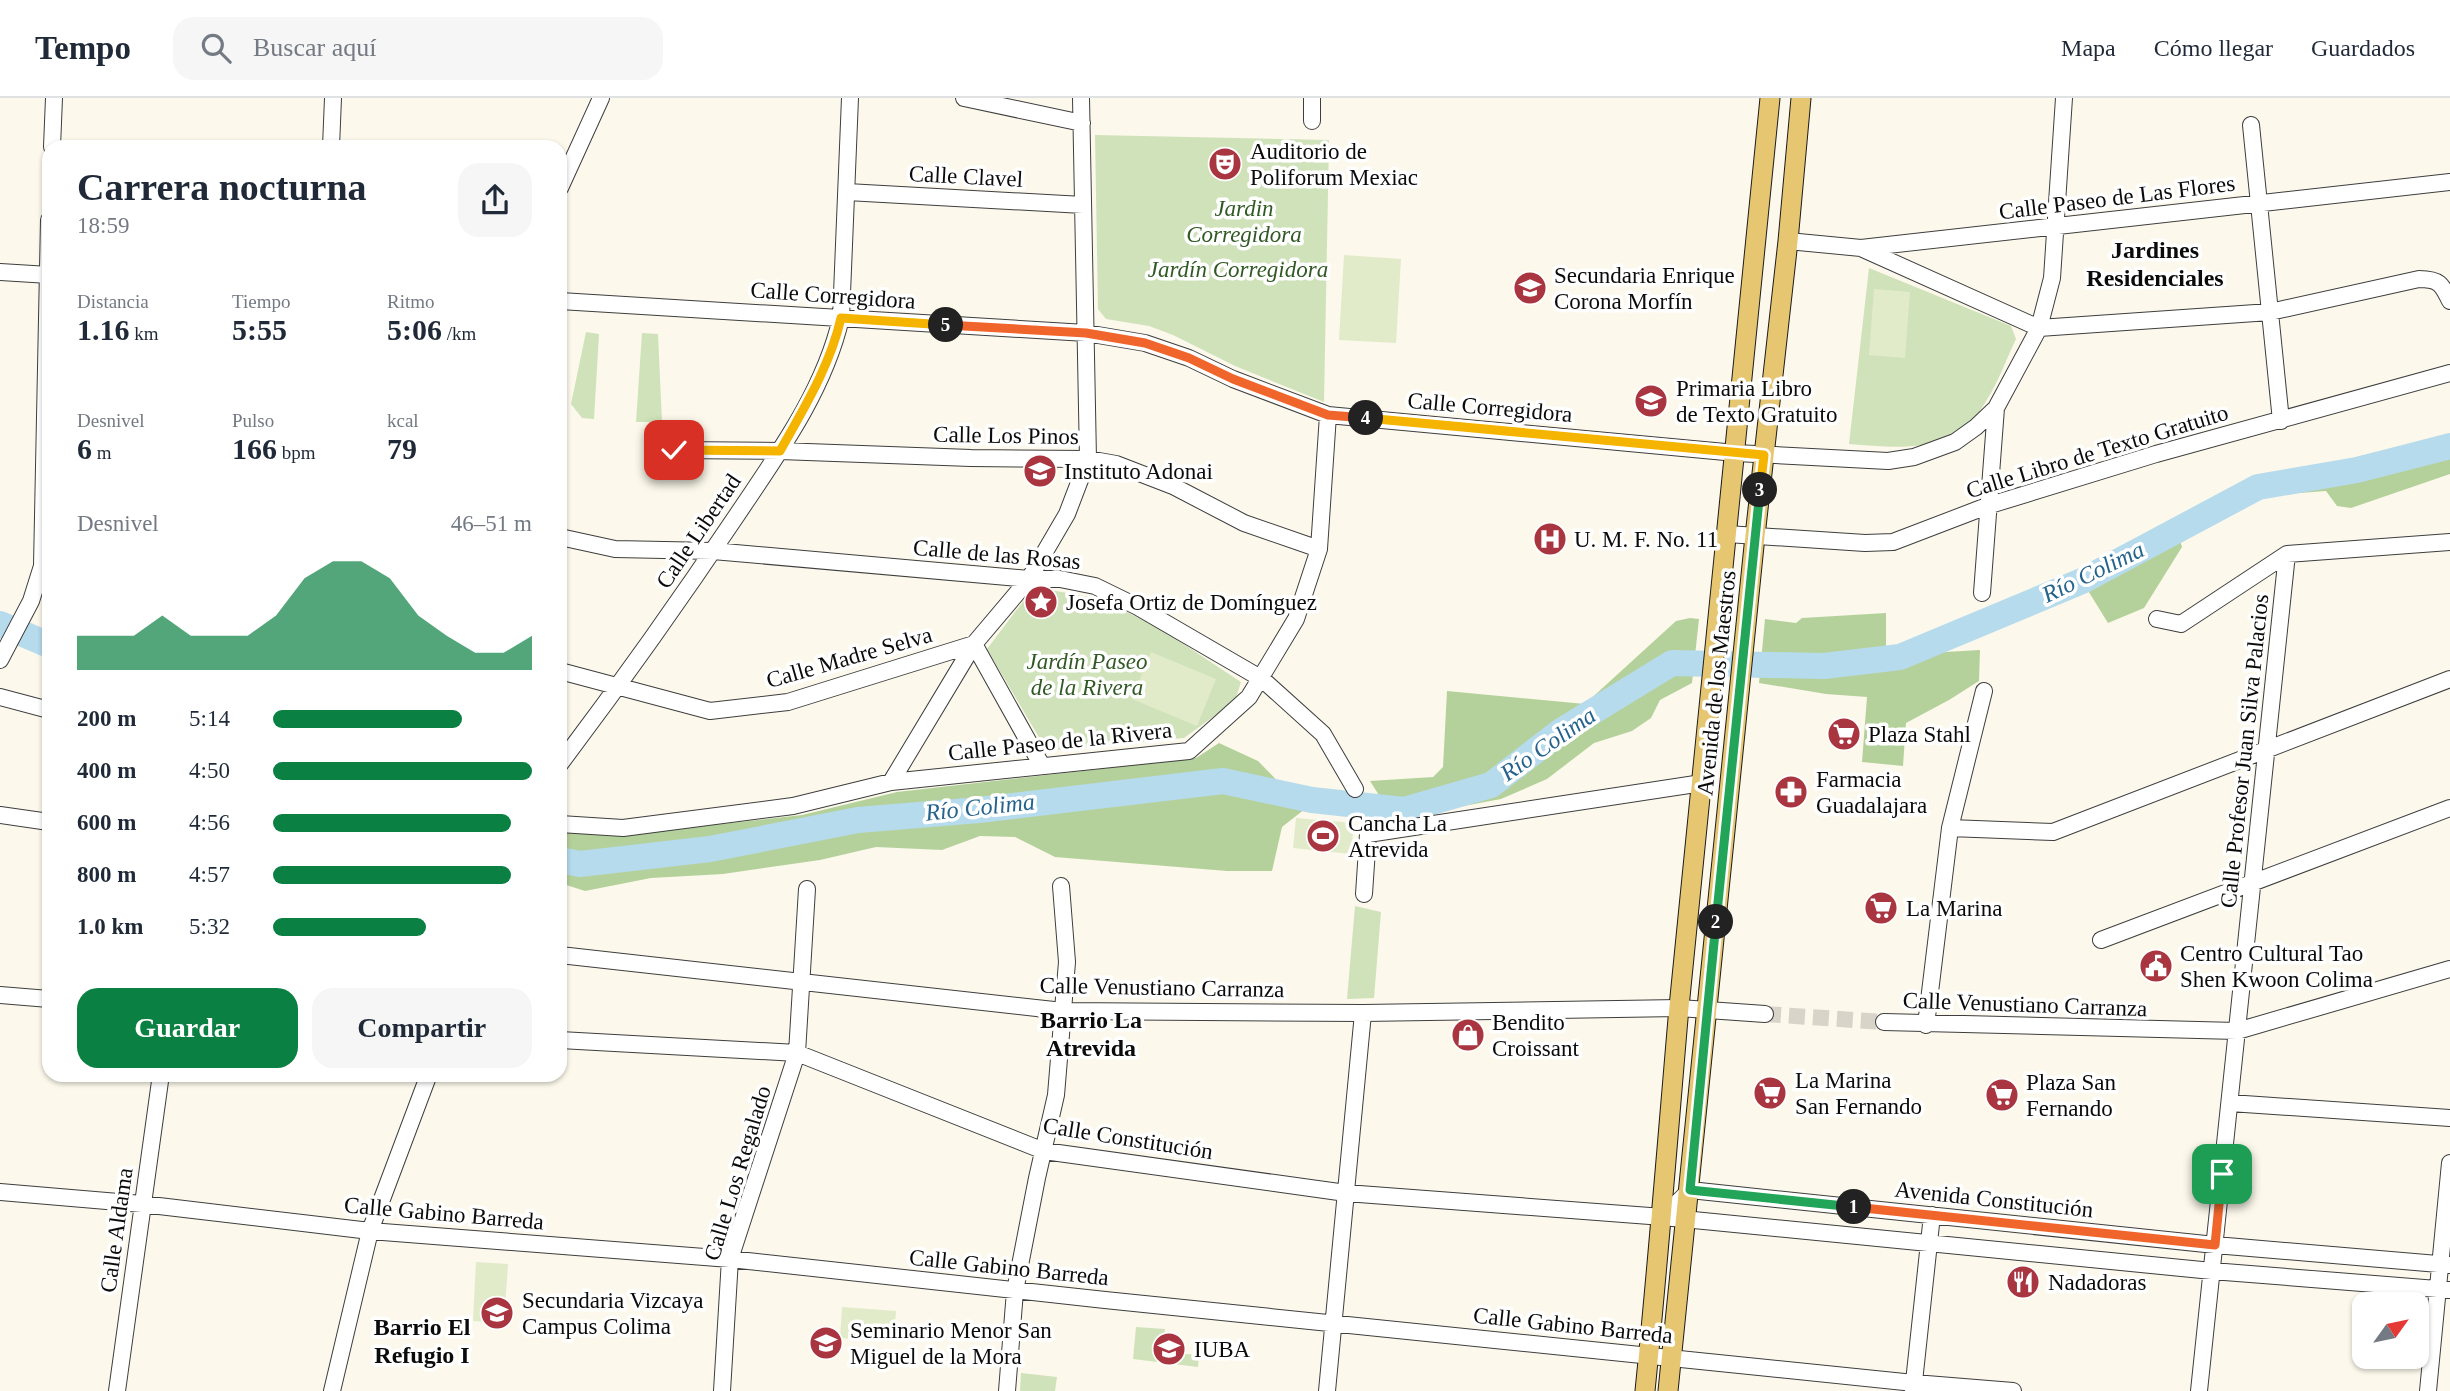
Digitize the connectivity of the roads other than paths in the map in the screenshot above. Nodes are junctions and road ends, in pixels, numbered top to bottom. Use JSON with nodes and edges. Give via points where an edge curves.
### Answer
{"nodes":[{"id":1,"x":54,"y":98,"type":"edge"},
{"id":2,"x":333,"y":98,"type":"edge"},
{"id":3,"x":601,"y":98,"type":"edge"},
{"id":4,"x":850,"y":98,"type":"edge"},
{"id":5,"x":964,"y":98,"type":"edge"},
{"id":6,"x":1081,"y":98,"type":"edge"},
{"id":7,"x":1312,"y":98,"type":"edge"},
{"id":8,"x":1770,"y":98,"type":"edge"},
{"id":9,"x":1801,"y":98,"type":"edge"},
{"id":10,"x":2064,"y":98,"type":"edge"},
{"id":11,"x":1312,"y":121,"type":"dead end"},
{"id":12,"x":1082,"y":123,"type":"junction"},
{"id":13,"x":2251,"y":125,"type":"dead end"},
{"id":14,"x":52,"y":140,"type":"edge"},
{"id":15,"x":331,"y":140,"type":"edge"},
{"id":16,"x":567,"y":173,"type":"edge"},
{"id":17,"x":2450,"y":182,"type":"edge"},
{"id":18,"x":846,"y":192,"type":"junction"},
{"id":19,"x":2259,"y":203,"type":"junction"},
{"id":20,"x":1083,"y":205,"type":"junction"},
{"id":21,"x":2056,"y":227,"type":"junction"},
{"id":22,"x":1788,"y":241,"type":"junction"},
{"id":23,"x":1861,"y":248,"type":"junction"},
{"id":24,"x":0,"y":272,"type":"edge"},
{"id":25,"x":42,"y":275,"type":"edge"},
{"id":26,"x":567,"y":301,"type":"edge"},
{"id":27,"x":2450,"y":301,"type":"edge"},
{"id":28,"x":2270,"y":312,"type":"junction"},
{"id":29,"x":841,"y":318,"type":"junction"},
{"id":30,"x":2039,"y":328,"type":"junction"},
{"id":31,"x":1086,"y":333,"type":"junction"},
{"id":32,"x":2450,"y":373,"type":"edge"},
{"id":33,"x":1996,"y":408,"type":"junction"},
{"id":34,"x":1328,"y":415,"type":"junction"},
{"id":35,"x":2281,"y":421,"type":"junction"},
{"id":36,"x":674,"y":450,"type":"dead end"},
{"id":37,"x":780,"y":451,"type":"junction"},
{"id":38,"x":1736,"y":453,"type":"junction"},
{"id":39,"x":1764,"y":455,"type":"junction"},
{"id":40,"x":1088,"y":459,"type":"junction"},
{"id":41,"x":1987,"y":506,"type":"junction"},
{"id":42,"x":1727,"y":534,"type":"junction"},
{"id":43,"x":1755,"y":537,"type":"junction"},
{"id":44,"x":567,"y":539,"type":"edge"},
{"id":45,"x":2450,"y":542,"type":"edge"},
{"id":46,"x":1319,"y":550,"type":"junction"},
{"id":47,"x":713,"y":551,"type":"junction"},
{"id":48,"x":2287,"y":554,"type":"junction"},
{"id":49,"x":42,"y":566,"type":"edge"},
{"id":50,"x":1029,"y":579,"type":"junction"},
{"id":51,"x":1982,"y":593,"type":"dead end"},
{"id":52,"x":2157,"y":619,"type":"dead end"},
{"id":53,"x":974,"y":644,"type":"junction"},
{"id":54,"x":2,"y":657,"type":"edge"},
{"id":55,"x":567,"y":673,"type":"edge"},
{"id":56,"x":1262,"y":679,"type":"junction"},
{"id":57,"x":2450,"y":679,"type":"edge"},
{"id":58,"x":617,"y":688,"type":"junction"},
{"id":59,"x":1984,"y":691,"type":"dead end"},
{"id":60,"x":0,"y":697,"type":"edge"},
{"id":61,"x":42,"y":708,"type":"edge"},
{"id":62,"x":2267,"y":749,"type":"junction"},
{"id":63,"x":567,"y":755,"type":"edge"},
{"id":64,"x":1042,"y":766,"type":"junction"},
{"id":65,"x":891,"y":782,"type":"junction"},
{"id":66,"x":1702,"y":783,"type":"junction"},
{"id":67,"x":1356,"y":789,"type":"dead end"},
{"id":68,"x":2450,"y":808,"type":"edge"},
{"id":69,"x":0,"y":815,"type":"edge"},
{"id":70,"x":42,"y":821,"type":"edge"},
{"id":71,"x":567,"y":824,"type":"edge"},
{"id":72,"x":1950,"y":828,"type":"junction"},
{"id":73,"x":2253,"y":882,"type":"junction"},
{"id":74,"x":1061,"y":886,"type":"dead end"},
{"id":75,"x":807,"y":889,"type":"dead end"},
{"id":76,"x":1364,"y":894,"type":"dead end"},
{"id":77,"x":2101,"y":940,"type":"dead end"},
{"id":78,"x":567,"y":956,"type":"edge"},
{"id":79,"x":2450,"y":969,"type":"edge"},
{"id":80,"x":801,"y":982,"type":"junction"},
{"id":81,"x":0,"y":995,"type":"edge"},
{"id":82,"x":42,"y":998,"type":"edge"},
{"id":83,"x":1679,"y":1008,"type":"junction"},
{"id":84,"x":1707,"y":1010,"type":"junction"},
{"id":85,"x":1063,"y":1011,"type":"junction"},
{"id":86,"x":1363,"y":1013,"type":"junction"},
{"id":87,"x":1765,"y":1014,"type":"tunnel mouth"},
{"id":88,"x":1884,"y":1022,"type":"tunnel mouth"},
{"id":89,"x":1926,"y":1025,"type":"junction"},
{"id":90,"x":2237,"y":1031,"type":"junction"},
{"id":91,"x":567,"y":1040,"type":"edge"},
{"id":92,"x":797,"y":1053,"type":"junction"},
{"id":93,"x":160,"y":1082,"type":"edge"},
{"id":94,"x":426,"y":1082,"type":"edge"},
{"id":95,"x":2230,"y":1103,"type":"junction"},
{"id":96,"x":2450,"y":1118,"type":"edge"},
{"id":97,"x":1044,"y":1152,"type":"junction"},
{"id":98,"x":2450,"y":1163,"type":"edge"},
{"id":99,"x":1690,"y":1190,"type":"junction"},
{"id":100,"x":0,"y":1192,"type":"edge"},
{"id":101,"x":1346,"y":1193,"type":"junction"},
{"id":102,"x":142,"y":1204,"type":"junction"},
{"id":103,"x":1932,"y":1215,"type":"junction"},
{"id":104,"x":1663,"y":1217,"type":"junction"},
{"id":105,"x":1685,"y":1219,"type":"junction"},
{"id":106,"x":370,"y":1231,"type":"junction"},
{"id":107,"x":1929,"y":1243,"type":"junction"},
{"id":108,"x":2215,"y":1245,"type":"junction"},
{"id":109,"x":730,"y":1259,"type":"junction"},
{"id":110,"x":2446,"y":1265,"type":"edge"},
{"id":111,"x":2212,"y":1271,"type":"junction"},
{"id":112,"x":2444,"y":1289,"type":"edge"},
{"id":113,"x":1015,"y":1291,"type":"junction"},
{"id":114,"x":1334,"y":1324,"type":"junction"},
{"id":115,"x":1649,"y":1355,"type":"junction"},
{"id":116,"x":1671,"y":1357,"type":"junction"},
{"id":117,"x":1914,"y":1387,"type":"edge"},
{"id":118,"x":117,"y":1391,"type":"edge"},
{"id":119,"x":332,"y":1391,"type":"edge"},
{"id":120,"x":722,"y":1391,"type":"edge"},
{"id":121,"x":1007,"y":1391,"type":"edge"},
{"id":122,"x":1327,"y":1391,"type":"edge"},
{"id":123,"x":1645,"y":1391,"type":"edge"},
{"id":124,"x":1668,"y":1391,"type":"edge"},
{"id":125,"x":2013,"y":1391,"type":"edge"},
{"id":126,"x":2199,"y":1391,"type":"edge"},
{"id":127,"x":2428,"y":1391,"type":"edge"}],
"edges":[{"from":1,"to":14,"type":"street"},
{"from":2,"to":15,"type":"street"},
{"from":3,"to":16,"type":"street"},
{"from":4,"to":18,"type":"street","name":"Calle Libertad"},
{"from":5,"to":12,"type":"street"},
{"from":6,"to":12,"type":"street"},
{"from":7,"to":11,"type":"street"},
{"from":8,"to":38,"type":"main road","name":"Avenida de los Maestros"},
{"from":9,"to":22,"type":"main road","name":"Avenida de los Maestros"},
{"from":10,"to":21,"type":"street"},
{"from":12,"to":20,"type":"street"},
{"from":13,"to":19,"type":"street"},
{"from":17,"to":19,"type":"street","name":"Calle Paseo de Las Flores"},
{"from":18,"to":20,"type":"street","name":"Calle Clavel"},
{"from":18,"to":29,"type":"street","name":"Calle Libertad"},
{"from":19,"to":21,"type":"street","name":"Calle Paseo de Las Flores"},
{"from":19,"to":28,"type":"street"},
{"from":20,"to":31,"type":"street"},
{"from":21,"to":23,"type":"street","name":"Calle Paseo de Las Flores"},
{"from":21,"to":30,"type":"street","via":[[2052,278]]},
{"from":22,"to":23,"type":"street","name":"Calle Paseo de Las Flores"},
{"from":22,"to":39,"type":"main road","name":"Avenida de los Maestros"},
{"from":23,"to":30,"type":"street"},
{"from":24,"to":25,"type":"street"},
{"from":26,"to":29,"type":"street","name":"Calle Corregidora"},
{"from":27,"to":28,"type":"street","via":[[2442,286],[2432,279],[2419,279]]},
{"from":28,"to":30,"type":"street"},
{"from":28,"to":35,"type":"street"},
{"from":29,"to":31,"type":"street","name":"Calle Corregidora"},
{"from":29,"to":37,"type":"street","name":"Calle Libertad","via":[[811,397]]},
{"from":30,"to":33,"type":"street"},
{"from":31,"to":34,"type":"street","name":"Calle Corregidora","via":[[1145,343]]},
{"from":31,"to":40,"type":"street"},
{"from":32,"to":35,"type":"street","name":"Calle Libro de Texto Gratuito"},
{"from":33,"to":39,"type":"street","name":"Calle Corregidora","via":[[1955,442],[1914,457],[1888,461]]},
{"from":33,"to":41,"type":"street"},
{"from":34,"to":38,"type":"street","name":"Calle Corregidora"},
{"from":34,"to":46,"type":"street","name":"Calle Paseo de la Rivera"},
{"from":35,"to":41,"type":"street","name":"Calle Libro de Texto Gratuito"},
{"from":36,"to":37,"type":"street","name":"Calle Los Pinos"},
{"from":37,"to":40,"type":"street","name":"Calle Los Pinos"},
{"from":37,"to":47,"type":"street","name":"Calle Libertad"},
{"from":38,"to":39,"type":"street","name":"Calle Corregidora"},
{"from":38,"to":42,"type":"main road","name":"Avenida de los Maestros"},
{"from":39,"to":43,"type":"main road","name":"Avenida de los Maestros"},
{"from":40,"to":46,"type":"street","name":"Calle Los Pinos","via":[[1139,472],[1244,523]]},
{"from":40,"to":50,"type":"street","via":[[1067,514]]},
{"from":41,"to":43,"type":"street","name":"Calle Libro de Texto Gratuito","via":[[1893,542]]},
{"from":41,"to":51,"type":"street"},
{"from":42,"to":43,"type":"street","name":"Calle Libro de Texto Gratuito"},
{"from":42,"to":66,"type":"main road","name":"Avenida de los Maestros"},
{"from":43,"to":84,"type":"main road","name":"Avenida de los Maestros"},
{"from":44,"to":47,"type":"street","name":"Calle de las Rosas","via":[[615,549]]},
{"from":45,"to":48,"type":"street"},
{"from":46,"to":56,"type":"street","name":"Calle Paseo de la Rivera","via":[[1296,619]]},
{"from":47,"to":50,"type":"street","name":"Calle de las Rosas"},
{"from":47,"to":58,"type":"street","name":"Calle Libertad"},
{"from":48,"to":52,"type":"street","via":[[2181,624]]},
{"from":48,"to":62,"type":"street","name":"Calle Profesor Juan Silva Palacios"},
{"from":49,"to":54,"type":"street","via":[[31,601]]},
{"from":50,"to":53,"type":"street"},
{"from":50,"to":56,"type":"street","name":"Calle de las Rosas","via":[[1095,586]]},
{"from":53,"to":58,"type":"street","name":"Calle Madre Selva","via":[[788,702],[710,711]]},
{"from":53,"to":64,"type":"street"},
{"from":53,"to":65,"type":"street"},
{"from":55,"to":58,"type":"street","name":"Calle Madre Selva"},
{"from":56,"to":64,"type":"street","name":"Calle Paseo de la Rivera","via":[[1250,697],[1189,751]]},
{"from":56,"to":67,"type":"street","name":"Calle de las Rosas","via":[[1323,734]]},
{"from":57,"to":62,"type":"street"},
{"from":58,"to":63,"type":"street","name":"Calle Libertad"},
{"from":59,"to":72,"type":"street"},
{"from":60,"to":61,"type":"street"},
{"from":62,"to":72,"type":"street","via":[[2053,832]]},
{"from":62,"to":73,"type":"street","name":"Calle Profesor Juan Silva Palacios"},
{"from":64,"to":65,"type":"street","name":"Calle Paseo de la Rivera"},
{"from":65,"to":71,"type":"street","name":"Calle Paseo de la Rivera","via":[[793,806],[623,828]]},
{"from":66,"to":76,"type":"street","via":[[1368,834]]},
{"from":66,"to":83,"type":"main road","name":"Avenida de los Maestros"},
{"from":68,"to":73,"type":"street"},
{"from":69,"to":70,"type":"street"},
{"from":72,"to":89,"type":"street"},
{"from":73,"to":77,"type":"street"},
{"from":73,"to":90,"type":"street","name":"Calle Profesor Juan Silva Palacios"},
{"from":74,"to":85,"type":"street","via":[[1067,962]]},
{"from":75,"to":80,"type":"street","name":"Calle Los Regalado"},
{"from":78,"to":80,"type":"street","name":"Calle Venustiano Carranza"},
{"from":79,"to":90,"type":"street","name":"Calle Venustiano Carranza"},
{"from":80,"to":85,"type":"street","name":"Calle Venustiano Carranza"},
{"from":80,"to":92,"type":"street","name":"Calle Los Regalado"},
{"from":81,"to":82,"type":"street"},
{"from":83,"to":84,"type":"street","name":"Calle Venustiano Carranza"},
{"from":83,"to":86,"type":"street","name":"Calle Venustiano Carranza"},
{"from":83,"to":104,"type":"main road","name":"Avenida de los Maestros"},
{"from":84,"to":87,"type":"street","name":"Calle Venustiano Carranza"},
{"from":84,"to":99,"type":"main road","name":"Avenida de los Maestros"},
{"from":85,"to":86,"type":"street","name":"Calle Venustiano Carranza"},
{"from":85,"to":97,"type":"street","via":[[1056,1095]]},
{"from":86,"to":101,"type":"street"},
{"from":88,"to":89,"type":"street","name":"Calle Venustiano Carranza"},
{"from":89,"to":90,"type":"street","name":"Calle Venustiano Carranza"},
{"from":90,"to":95,"type":"street","name":"Calle Profesor Juan Silva Palacios"},
{"from":91,"to":92,"type":"street","name":"Calle Constitución"},
{"from":92,"to":97,"type":"street","name":"Calle Constitución"},
{"from":92,"to":109,"type":"street","name":"Calle Los Regalado"},
{"from":93,"to":102,"type":"street","name":"Calle Aldama"},
{"from":94,"to":106,"type":"street"},
{"from":95,"to":96,"type":"street"},
{"from":95,"to":108,"type":"street","name":"Calle Profesor Juan Silva Palacios"},
{"from":97,"to":101,"type":"street","name":"Calle Constitución"},
{"from":97,"to":113,"type":"street"},
{"from":98,"to":110,"type":"street"},
{"from":99,"to":103,"type":"street","name":"Avenida Constitución"},
{"from":99,"to":104,"type":"street"},
{"from":99,"to":105,"type":"main road","name":"Avenida de los Maestros"},
{"from":100,"to":102,"type":"street","name":"Calle Gabino Barreda"},
{"from":101,"to":104,"type":"street","name":"Calle Constitución"},
{"from":101,"to":114,"type":"street"},
{"from":102,"to":106,"type":"street","name":"Calle Gabino Barreda"},
{"from":102,"to":118,"type":"street","name":"Calle Aldama"},
{"from":103,"to":107,"type":"street"},
{"from":103,"to":108,"type":"street","name":"Avenida Constitución"},
{"from":104,"to":105,"type":"street"},
{"from":104,"to":115,"type":"main road","name":"Avenida de los Maestros"},
{"from":105,"to":107,"type":"street"},
{"from":105,"to":116,"type":"main road","name":"Avenida de los Maestros"},
{"from":106,"to":109,"type":"street","name":"Calle Gabino Barreda"},
{"from":106,"to":119,"type":"street"},
{"from":107,"to":111,"type":"street"},
{"from":107,"to":117,"type":"street"},
{"from":108,"to":110,"type":"street","name":"Avenida Constitución"},
{"from":108,"to":111,"type":"street","name":"Calle Profesor Juan Silva Palacios"},
{"from":109,"to":113,"type":"street","name":"Calle Gabino Barreda"},
{"from":109,"to":120,"type":"street","name":"Calle Los Regalado"},
{"from":110,"to":112,"type":"street"},
{"from":111,"to":112,"type":"street"},
{"from":111,"to":126,"type":"street","name":"Calle Profesor Juan Silva Palacios"},
{"from":112,"to":127,"type":"street"},
{"from":113,"to":114,"type":"street","name":"Calle Gabino Barreda"},
{"from":113,"to":121,"type":"street"},
{"from":114,"to":115,"type":"street","name":"Calle Gabino Barreda"},
{"from":114,"to":122,"type":"street"},
{"from":115,"to":116,"type":"street","name":"Calle Gabino Barreda"},
{"from":115,"to":123,"type":"main road","name":"Avenida de los Maestros"},
{"from":116,"to":117,"type":"street","name":"Calle Gabino Barreda"},
{"from":116,"to":124,"type":"main road","name":"Avenida de los Maestros"},
{"from":117,"to":125,"type":"street","name":"Calle Gabino Barreda"}]}
